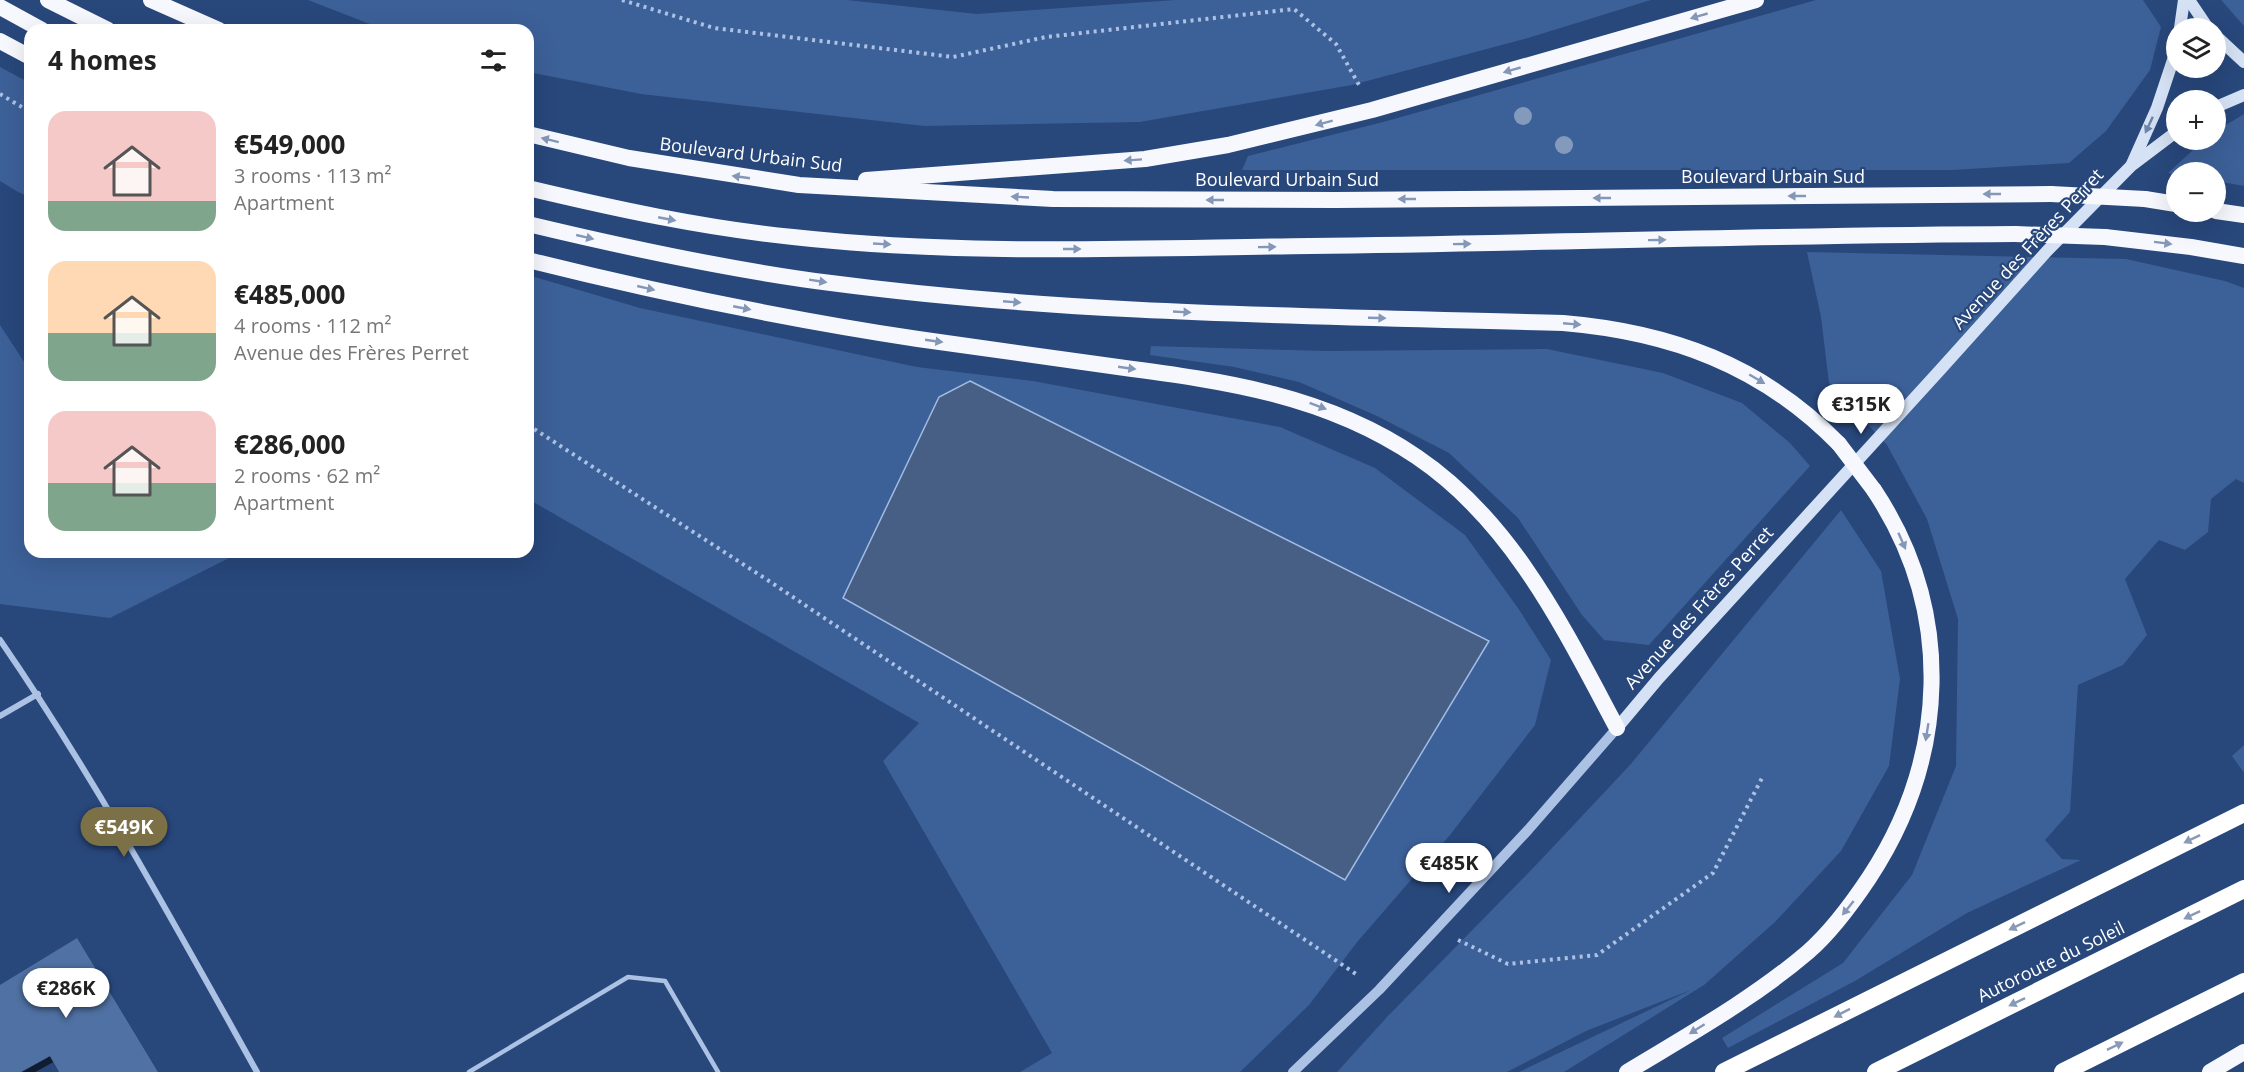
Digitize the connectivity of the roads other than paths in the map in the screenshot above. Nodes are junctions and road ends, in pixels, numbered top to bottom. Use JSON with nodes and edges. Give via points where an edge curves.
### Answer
{"nodes":[{"id":1,"x":48,"y":0,"type":"edge"},
{"id":2,"x":152,"y":0,"type":"edge"},
{"id":3,"x":1756,"y":0,"type":"edge"},
{"id":4,"x":2184,"y":0,"type":"edge"},
{"id":5,"x":2189,"y":0,"type":"edge"},
{"id":6,"x":0,"y":7,"type":"edge"},
{"id":7,"x":2181,"y":18,"type":"edge"},
{"id":8,"x":2201,"y":18,"type":"edge"},
{"id":9,"x":31,"y":24,"type":"edge"},
{"id":10,"x":96,"y":24,"type":"edge"},
{"id":11,"x":206,"y":24,"type":"edge"},
{"id":12,"x":0,"y":41,"type":"edge"},
{"id":13,"x":2226,"y":45,"type":"edge"},
{"id":14,"x":24,"y":54,"type":"edge"},
{"id":15,"x":2244,"y":62,"type":"edge"},
{"id":16,"x":2167,"y":78,"type":"edge"},
{"id":17,"x":2244,"y":95,"type":"edge"},
{"id":18,"x":2226,"y":103,"type":"edge"},
{"id":19,"x":534,"y":135,"type":"edge"},
{"id":20,"x":2166,"y":140,"type":"edge"},
{"id":21,"x":2131,"y":166,"type":"junction"},
{"id":22,"x":799,"y":185,"type":"junction"},
{"id":23,"x":534,"y":189,"type":"edge"},
{"id":24,"x":2166,"y":203,"type":"edge"},
{"id":25,"x":2226,"y":212,"type":"edge"},
{"id":26,"x":2244,"y":215,"type":"edge"},
{"id":27,"x":534,"y":225,"type":"edge"},
{"id":28,"x":2244,"y":256,"type":"edge"},
{"id":29,"x":534,"y":261,"type":"edge"},
{"id":30,"x":0,"y":640,"type":"edge"},
{"id":31,"x":38,"y":694,"type":"junction"},
{"id":32,"x":0,"y":716,"type":"edge"},
{"id":33,"x":1617,"y":728,"type":"junction"},
{"id":34,"x":2244,"y":813,"type":"edge"},
{"id":35,"x":2244,"y":890,"type":"edge"},
{"id":36,"x":2244,"y":982,"type":"edge"},
{"id":37,"x":2244,"y":1052,"type":"edge"},
{"id":38,"x":257,"y":1072,"type":"edge"},
{"id":39,"x":469,"y":1072,"type":"edge"},
{"id":40,"x":718,"y":1072,"type":"edge"},
{"id":41,"x":1293,"y":1072,"type":"edge"},
{"id":42,"x":1627,"y":1072,"type":"edge"},
{"id":43,"x":1724,"y":1072,"type":"edge"},
{"id":44,"x":1876,"y":1072,"type":"edge"},
{"id":45,"x":2063,"y":1072,"type":"edge"},
{"id":46,"x":2210,"y":1072,"type":"edge"}],
"edges":[{"from":1,"to":10,"type":"highway"},
{"from":2,"to":11,"type":"highway"},
{"from":3,"to":22,"type":"highway","one_way":true,"via":[[1372,110],[1228,145],[1145,159]]},
{"from":4,"to":7,"type":"main road"},
{"from":5,"to":8,"type":"main road"},
{"from":6,"to":9,"type":"highway"},
{"from":12,"to":14,"type":"highway"},
{"from":13,"to":15,"type":"main road"},
{"from":16,"to":21,"type":"main road","one_way":true},
{"from":17,"to":18,"type":"main road"},
{"from":22,"to":19,"type":"highway","name":"Boulevard Urbain Sud","one_way":true,"via":[[640,160]]},
{"from":20,"to":21,"type":"main road"},
{"from":21,"to":33,"type":"main road","name":"Avenue des Frères Perret","via":[[2047,251],[1666,669]]},
{"from":24,"to":22,"type":"highway","name":"Boulevard Urbain Sud","one_way":true,"bridge":true,"via":[[2051,194],[1053,199]]},
{"from":23,"to":28,"type":"highway","one_way":true,"bridge":true,"via":[[734,230],[795,238],[946,247],[1120,249],[2015,234],[2105,237]]},
{"from":25,"to":26,"type":"highway"},
{"from":27,"to":42,"type":"highway","one_way":true,"bridge":true,"via":[[714,265],[955,297],[1192,313],[1604,327],[1691,348],[1739,369],[1785,396],[1839,444],[1874,490],[1911,564],[1931,657],[1929,726],[1923,762],[1896,833],[1855,900],[1831,928],[1808,951],[1731,1008]]},
{"from":29,"to":33,"type":"highway","one_way":true,"via":[[684,297],[814,321],[1215,380],[1309,403],[1350,419],[1417,457],[1465,496],[1500,533],[1559,619]]},
{"from":30,"to":31,"type":"street"},
{"from":31,"to":32,"type":"street"},
{"from":31,"to":38,"type":"street","via":[[135,852]]},
{"from":33,"to":41,"type":"street","name":"Avenue des Frères Perret","via":[[1436,930]]},
{"from":34,"to":43,"type":"highway","one_way":true},
{"from":35,"to":44,"type":"highway","name":"Autoroute du Soleil","one_way":true},
{"from":45,"to":36,"type":"highway","one_way":true},
{"from":37,"to":46,"type":"highway"},
{"from":39,"to":40,"type":"lane","via":[[628,977],[665,981]]}]}
